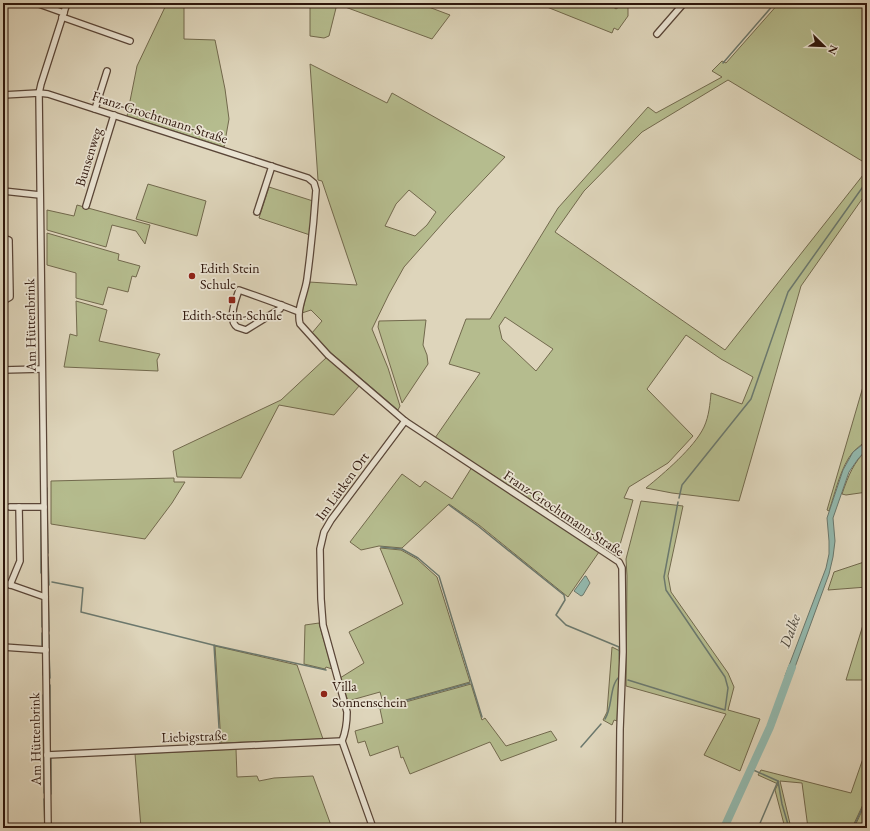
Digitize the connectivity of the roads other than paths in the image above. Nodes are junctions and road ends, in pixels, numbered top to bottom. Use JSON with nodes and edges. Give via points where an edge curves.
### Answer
{"nodes":[{"id":1,"x":36,"y":3,"type":"edge"},
{"id":2,"x":67,"y":3,"type":"edge"},
{"id":3,"x":684,"y":3,"type":"edge"},
{"id":4,"x":63,"y":15,"type":"junction"},
{"id":5,"x":656,"y":34,"type":"dead end"},
{"id":6,"x":130,"y":41,"type":"dead end"},
{"id":7,"x":107,"y":71,"type":"dead end"},
{"id":8,"x":39,"y":93,"type":"junction"},
{"id":9,"x":3,"y":95,"type":"edge"},
{"id":10,"x":95,"y":109,"type":"junction"},
{"id":11,"x":114,"y":115,"type":"junction"},
{"id":12,"x":272,"y":166,"type":"junction"},
{"id":13,"x":3,"y":191,"type":"edge"},
{"id":14,"x":40,"y":195,"type":"junction"},
{"id":15,"x":86,"y":206,"type":"dead end"},
{"id":16,"x":258,"y":212,"type":"dead end"},
{"id":17,"x":3,"y":238,"type":"edge"},
{"id":18,"x":3,"y":301,"type":"edge"},
{"id":19,"x":282,"y":305,"type":"junction"},
{"id":20,"x":299,"y":312,"type":"junction"},
{"id":21,"x":42,"y":369,"type":"junction"},
{"id":22,"x":3,"y":370,"type":"edge"},
{"id":23,"x":3,"y":418,"type":"edge"},
{"id":24,"x":405,"y":421,"type":"junction"},
{"id":25,"x":10,"y":507,"type":"dead end"},
{"id":26,"x":19,"y":507,"type":"junction"},
{"id":27,"x":44,"y":507,"type":"junction"},
{"id":28,"x":3,"y":584,"type":"edge"},
{"id":29,"x":10,"y":585,"type":"junction"},
{"id":30,"x":45,"y":597,"type":"junction"},
{"id":31,"x":3,"y":647,"type":"edge"},
{"id":32,"x":46,"y":650,"type":"junction"},
{"id":33,"x":342,"y":742,"type":"junction"},
{"id":34,"x":47,"y":755,"type":"junction"},
{"id":35,"x":48,"y":828,"type":"edge"},
{"id":36,"x":373,"y":828,"type":"edge"},
{"id":37,"x":618,"y":828,"type":"edge"}],
"edges":[{"from":1,"to":4,"type":"street"},
{"from":2,"to":4,"type":"street","name":"Am Hüttenbrink"},
{"from":3,"to":5,"type":"street"},
{"from":4,"to":6,"type":"street"},
{"from":4,"to":8,"type":"street","name":"Am Hüttenbrink"},
{"from":7,"to":10,"type":"street"},
{"from":8,"to":9,"type":"street","name":"Franz-Grochtmann-Straße"},
{"from":8,"to":10,"type":"street","name":"Franz-Grochtmann-Straße"},
{"from":8,"to":14,"type":"street","name":"Am Hüttenbrink"},
{"from":10,"to":11,"type":"street","name":"Franz-Grochtmann-Straße"},
{"from":11,"to":12,"type":"street","name":"Franz-Grochtmann-Straße"},
{"from":11,"to":15,"type":"street","name":"Bunsenweg"},
{"from":12,"to":16,"type":"street"},
{"from":12,"to":20,"type":"street","name":"Franz-Grochtmann-Straße","via":[[308,178],[316,186],[306,281]]},
{"from":13,"to":14,"type":"street"},
{"from":14,"to":21,"type":"street","name":"Am Hüttenbrink"},
{"from":17,"to":18,"type":"street","via":[[9,240],[10,297]]},
{"from":19,"to":19,"type":"street","via":[[239,290],[232,320],[246,330],[280,309]]},
{"from":19,"to":20,"type":"street"},
{"from":20,"to":24,"type":"street","name":"Franz-Grochtmann-Straße","via":[[300,324],[328,355]]},
{"from":21,"to":22,"type":"street"},
{"from":21,"to":27,"type":"street","name":"Am Hüttenbrink"},
{"from":22,"to":23,"type":"street"},
{"from":24,"to":33,"type":"street","name":"Im Lütken Ort","via":[[331,520],[321,541],[320,593],[323,624],[347,712],[346,733]]},
{"from":24,"to":37,"type":"street","name":"Franz-Grochtmann-Straße","via":[[619,562],[623,574],[623,638]]},
{"from":25,"to":26,"type":"street"},
{"from":26,"to":27,"type":"street"},
{"from":26,"to":29,"type":"street","via":[[20,561]]},
{"from":27,"to":30,"type":"street","name":"Am Hüttenbrink"},
{"from":28,"to":29,"type":"street"},
{"from":29,"to":30,"type":"street"},
{"from":30,"to":32,"type":"street","name":"Am Hüttenbrink"},
{"from":31,"to":32,"type":"street"},
{"from":32,"to":34,"type":"street","name":"Am Hüttenbrink"},
{"from":33,"to":34,"type":"street","name":"Liebigstraße"},
{"from":33,"to":36,"type":"street"},
{"from":34,"to":35,"type":"street","name":"Am Hüttenbrink"}]}
